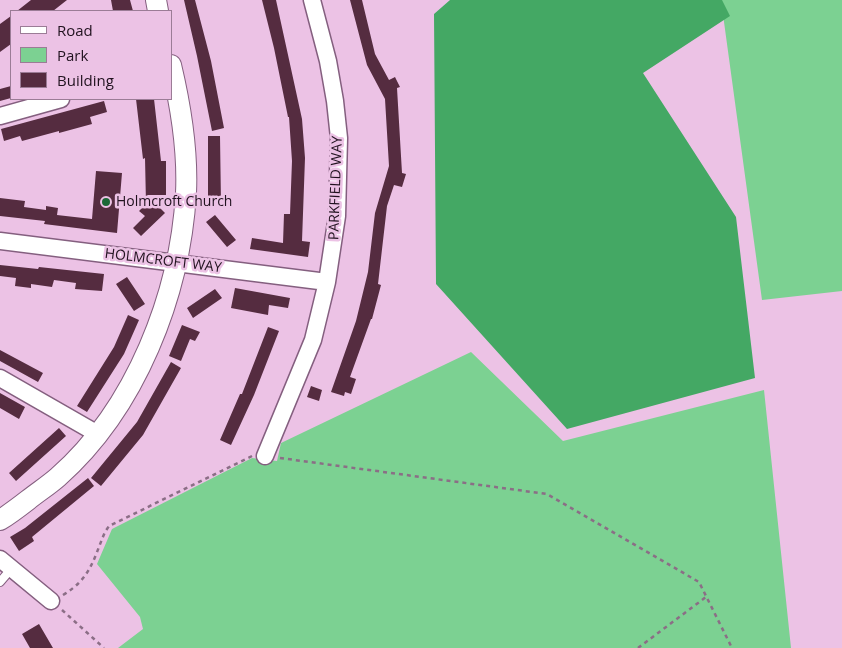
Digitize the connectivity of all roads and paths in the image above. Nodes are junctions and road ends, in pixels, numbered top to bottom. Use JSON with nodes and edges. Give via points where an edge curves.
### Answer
{"nodes":[{"id":1,"x":312,"y":0,"type":"edge"},
{"id":2,"x":172,"y":72,"type":"edge"},
{"id":3,"x":57,"y":100,"type":"edge"},
{"id":4,"x":0,"y":116,"type":"edge"},
{"id":5,"x":0,"y":241,"type":"edge"},
{"id":6,"x":176,"y":262,"type":"junction"},
{"id":7,"x":327,"y":282,"type":"junction"},
{"id":8,"x":0,"y":378,"type":"edge"},
{"id":9,"x":96,"y":436,"type":"junction"},
{"id":10,"x":265,"y":456,"type":"junction"},
{"id":11,"x":0,"y":520,"type":"edge"},
{"id":12,"x":6,"y":564,"type":"edge"},
{"id":13,"x":0,"y":582,"type":"edge"},
{"id":14,"x":76,"y":587,"type":"dead end"},
{"id":15,"x":706,"y":597,"type":"junction"},
{"id":16,"x":51,"y":601,"type":"joint"},
{"id":17,"x":104,"y":648,"type":"edge"},
{"id":18,"x":638,"y":648,"type":"edge"},
{"id":19,"x":732,"y":648,"type":"edge"}],
"edges":[{"from":1,"to":7,"type":"street","name":"PARKFIELD WAY","via":[[332,85],[338,138],[337,216]]},
{"from":2,"to":6,"type":"street","via":[[182,119],[186,167],[186,192]]},
{"from":3,"to":4,"type":"street"},
{"from":5,"to":6,"type":"street","name":"HOLMCROFT WAY"},
{"from":6,"to":7,"type":"street","name":"HOLMCROFT WAY"},
{"from":6,"to":9,"type":"street","via":[[142,364]]},
{"from":7,"to":10,"type":"street","name":"PARKFIELD WAY","via":[[313,340]]},
{"from":8,"to":9,"type":"street"},
{"from":9,"to":11,"type":"street","via":[[58,478]]},
{"from":10,"to":14,"type":"path","via":[[253,455],[109,526],[87,575]]},
{"from":10,"to":15,"type":"path","via":[[547,494],[699,582]]},
{"from":12,"to":13,"type":"lane"},
{"from":12,"to":16,"type":"street"},
{"from":15,"to":18,"type":"path"},
{"from":15,"to":19,"type":"path"},
{"from":16,"to":17,"type":"path"}]}
